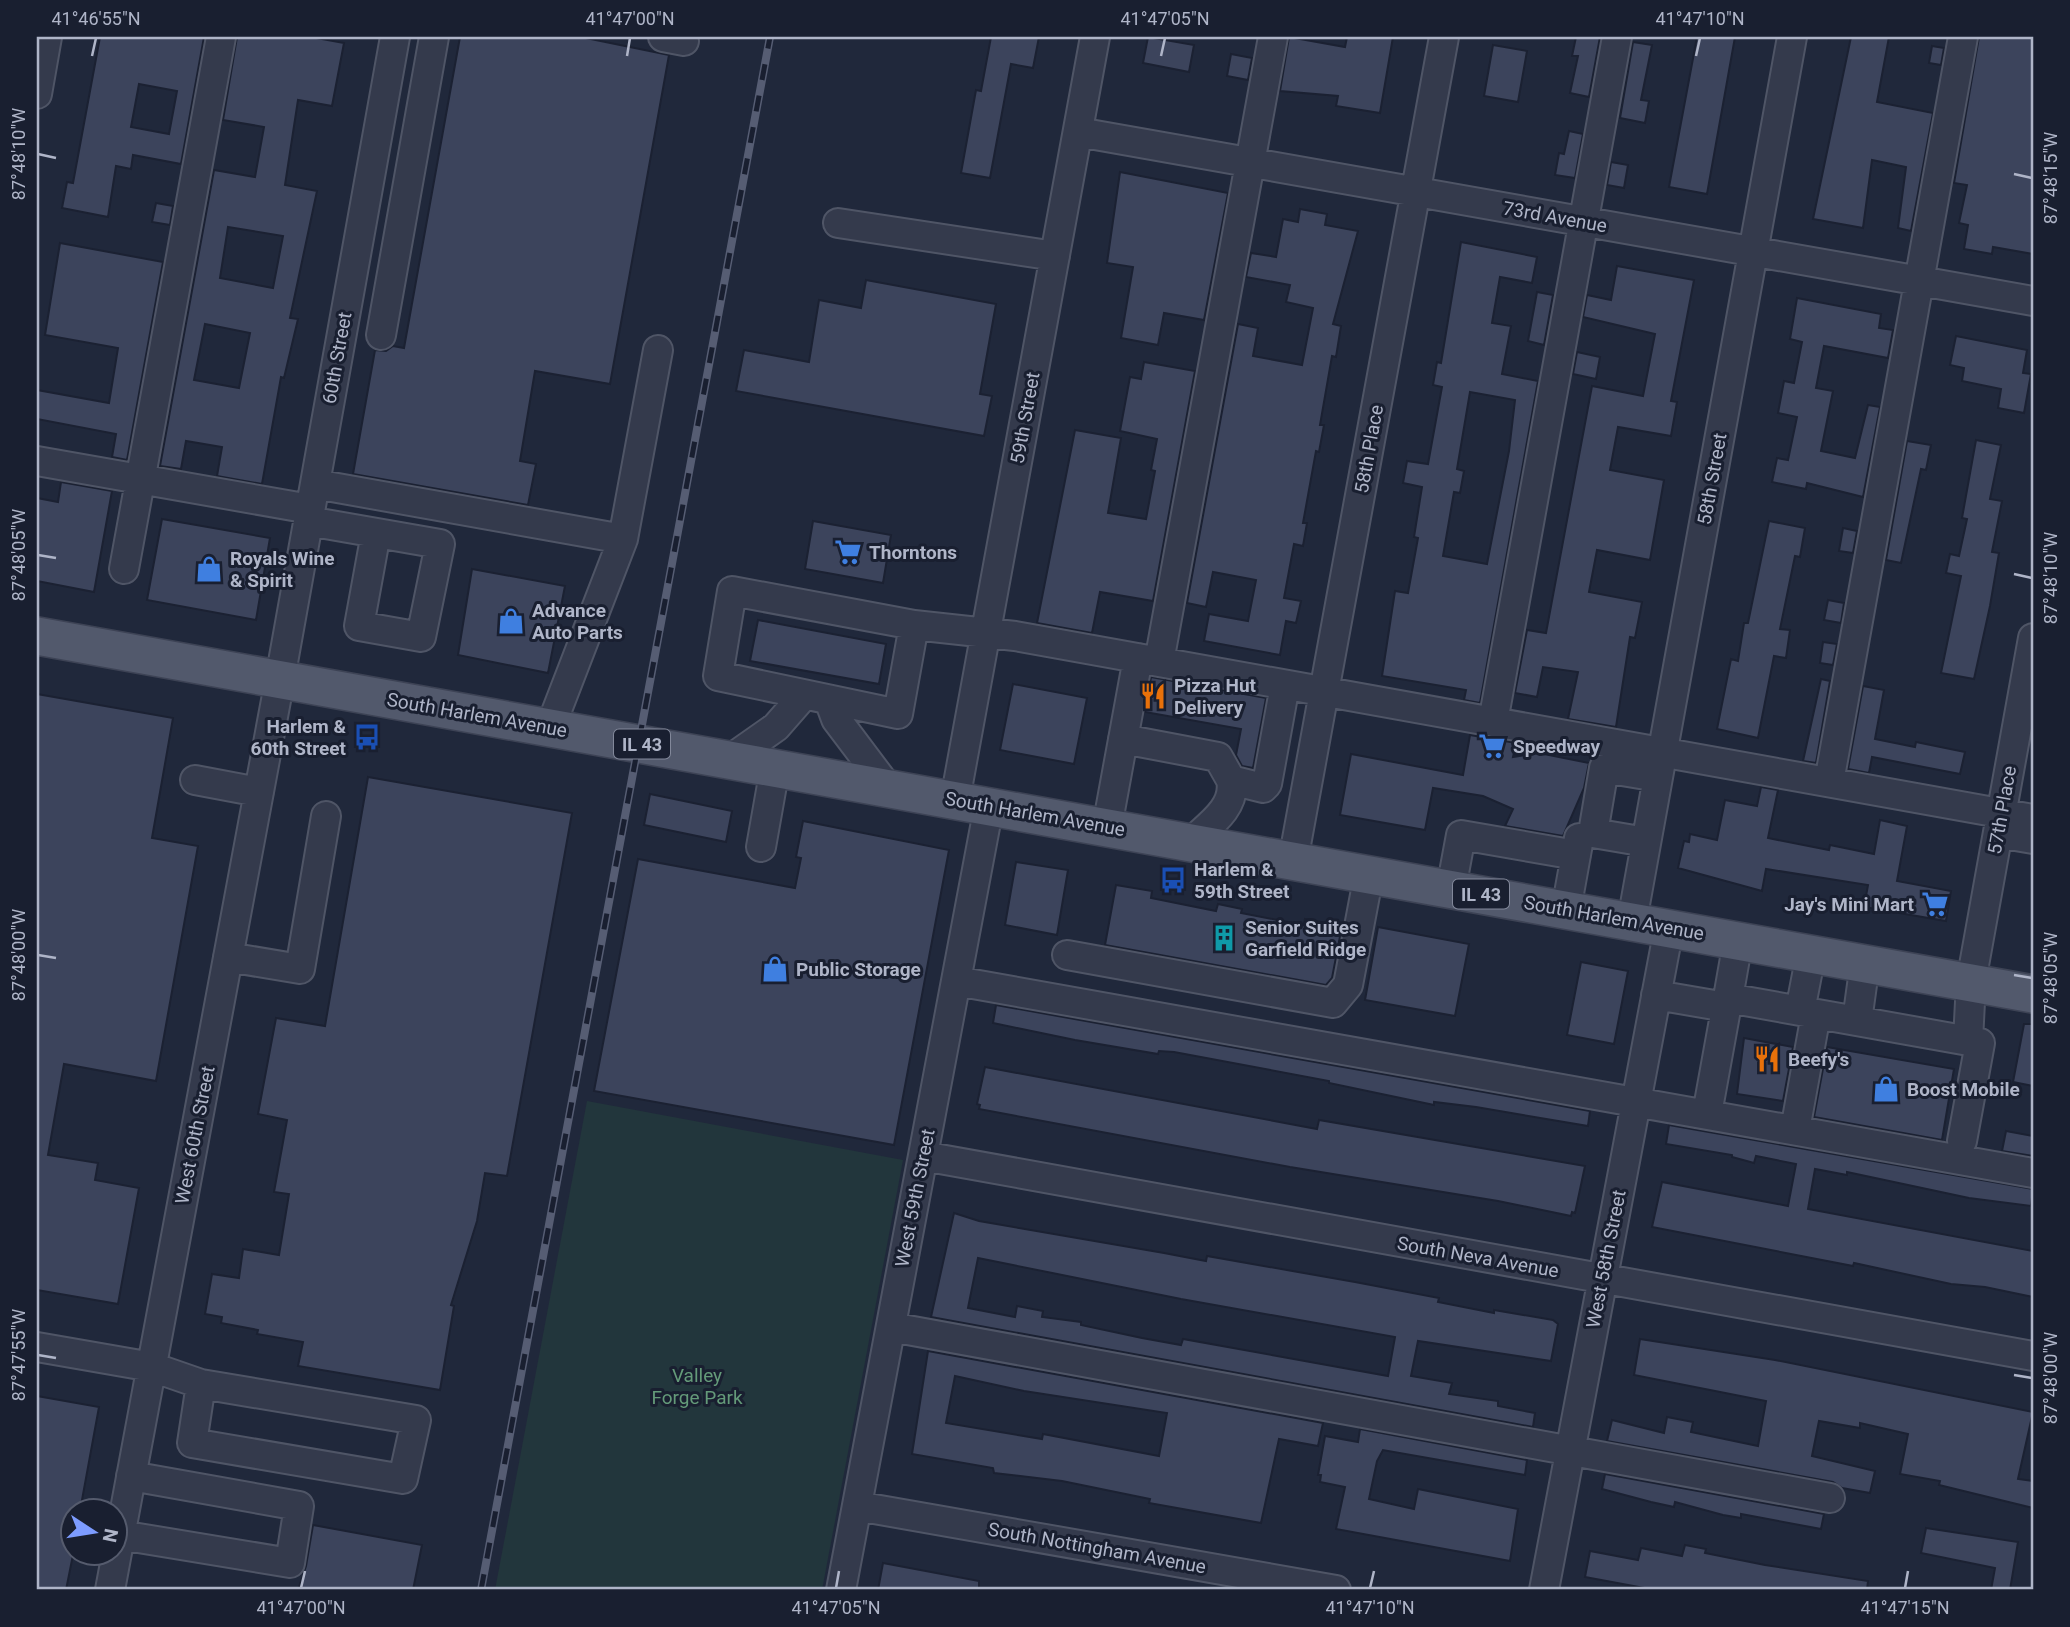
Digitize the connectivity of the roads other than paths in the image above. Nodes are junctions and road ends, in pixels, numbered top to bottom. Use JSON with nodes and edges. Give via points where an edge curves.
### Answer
{"nodes":[{"id":1,"x":47,"y":37,"type":"edge"},
{"id":2,"x":221,"y":37,"type":"edge"},
{"id":3,"x":395,"y":37,"type":"edge"},
{"id":4,"x":434,"y":37,"type":"edge"},
{"id":5,"x":1095,"y":37,"type":"edge"},
{"id":6,"x":1273,"y":37,"type":"edge"},
{"id":7,"x":1444,"y":37,"type":"edge"},
{"id":8,"x":1617,"y":37,"type":"edge"},
{"id":9,"x":1792,"y":37,"type":"edge"},
{"id":10,"x":1963,"y":37,"type":"edge"},
{"id":11,"x":37,"y":94,"type":"edge"},
{"id":12,"x":1078,"y":132,"type":"junction"},
{"id":13,"x":1250,"y":162,"type":"junction"},
{"id":14,"x":1416,"y":192,"type":"junction"},
{"id":15,"x":1583,"y":221,"type":"junction"},
{"id":16,"x":838,"y":223,"type":"dead end"},
{"id":17,"x":1754,"y":252,"type":"junction"},
{"id":18,"x":356,"y":256,"type":"junction"},
{"id":19,"x":1055,"y":256,"type":"junction"},
{"id":20,"x":394,"y":262,"type":"junction"},
{"id":21,"x":1919,"y":281,"type":"junction"},
{"id":22,"x":2033,"y":301,"type":"edge"},
{"id":23,"x":381,"y":335,"type":"dead end"},
{"id":24,"x":658,"y":350,"type":"dead end"},
{"id":25,"x":37,"y":461,"type":"edge"},
{"id":26,"x":140,"y":479,"type":"junction"},
{"id":27,"x":311,"y":505,"type":"junction"},
{"id":28,"x":376,"y":533,"type":"dead end"},
{"id":29,"x":623,"y":539,"type":"junction"},
{"id":30,"x":124,"y":569,"type":"dead end"},
{"id":31,"x":914,"y":625,"type":"junction"},
{"id":32,"x":986,"y":631,"type":"junction"},
{"id":33,"x":37,"y":635,"type":"edge"},
{"id":34,"x":2033,"y":638,"type":"edge"},
{"id":35,"x":1148,"y":660,"type":"junction"},
{"id":36,"x":280,"y":679,"type":"junction"},
{"id":37,"x":1285,"y":685,"type":"junction"},
{"id":38,"x":1324,"y":692,"type":"junction"},
{"id":39,"x":817,"y":697,"type":"junction"},
{"id":40,"x":1493,"y":722,"type":"junction"},
{"id":41,"x":550,"y":728,"type":"junction"},
{"id":42,"x":1123,"y":739,"type":"junction"},
{"id":43,"x":729,"y":760,"type":"junction"},
{"id":44,"x":1660,"y":765,"type":"junction"},
{"id":45,"x":775,"y":768,"type":"junction"},
{"id":46,"x":1224,"y":769,"type":"junction"},
{"id":47,"x":195,"y":780,"type":"dead end"},
{"id":48,"x":1829,"y":782,"type":"junction"},
{"id":49,"x":888,"y":788,"type":"junction"},
{"id":50,"x":259,"y":792,"type":"junction"},
{"id":51,"x":972,"y":803,"type":"junction"},
{"id":52,"x":326,"y":816,"type":"dead end"},
{"id":53,"x":2033,"y":819,"type":"edge"},
{"id":54,"x":2000,"y":823,"type":"junction"},
{"id":55,"x":1107,"y":827,"type":"junction"},
{"id":56,"x":1593,"y":833,"type":"junction"},
{"id":57,"x":2033,"y":839,"type":"edge"},
{"id":58,"x":1191,"y":842,"type":"junction"},
{"id":59,"x":1646,"y":842,"type":"junction"},
{"id":60,"x":761,"y":847,"type":"dead end"},
{"id":61,"x":1576,"y":855,"type":"junction"},
{"id":62,"x":1293,"y":861,"type":"junction"},
{"id":63,"x":1369,"y":874,"type":"junction"},
{"id":64,"x":1451,"y":889,"type":"junction"},
{"id":65,"x":1566,"y":910,"type":"junction"},
{"id":66,"x":1632,"y":921,"type":"junction"},
{"id":67,"x":1669,"y":928,"type":"junction"},
{"id":68,"x":1738,"y":941,"type":"junction"},
{"id":69,"x":1811,"y":954,"type":"junction"},
{"id":70,"x":1067,"y":955,"type":"dead end"},
{"id":71,"x":228,"y":957,"type":"junction"},
{"id":72,"x":1865,"y":963,"type":"junction"},
{"id":73,"x":956,"y":981,"type":"junction"},
{"id":74,"x":1971,"y":982,"type":"junction"},
{"id":75,"x":2033,"y":994,"type":"edge"},
{"id":76,"x":1656,"y":995,"type":"junction"},
{"id":77,"x":1727,"y":1003,"type":"junction"},
{"id":78,"x":1808,"y":1012,"type":"junction"},
{"id":79,"x":1857,"y":1021,"type":"junction"},
{"id":80,"x":1968,"y":1041,"type":"junction"},
{"id":81,"x":1636,"y":1102,"type":"junction"},
{"id":82,"x":1707,"y":1115,"type":"junction"},
{"id":83,"x":1795,"y":1130,"type":"junction"},
{"id":84,"x":1962,"y":1141,"type":"dead end"},
{"id":85,"x":923,"y":1156,"type":"junction"},
{"id":86,"x":2033,"y":1173,"type":"edge"},
{"id":87,"x":1603,"y":1279,"type":"junction"},
{"id":88,"x":891,"y":1327,"type":"junction"},
{"id":89,"x":37,"y":1347,"type":"edge"},
{"id":90,"x":2033,"y":1356,"type":"edge"},
{"id":91,"x":152,"y":1367,"type":"junction"},
{"id":92,"x":201,"y":1384,"type":"junction"},
{"id":93,"x":1570,"y":1450,"type":"junction"},
{"id":94,"x":131,"y":1476,"type":"junction"},
{"id":95,"x":127,"y":1498,"type":"edge"},
{"id":96,"x":1830,"y":1498,"type":"dead end"},
{"id":97,"x":857,"y":1506,"type":"junction"},
{"id":98,"x":130,"y":1537,"type":"edge"},
{"id":99,"x":114,"y":1568,"type":"edge"},
{"id":100,"x":110,"y":1590,"type":"edge"},
{"id":101,"x":841,"y":1590,"type":"edge"},
{"id":102,"x":1336,"y":1590,"type":"edge"},
{"id":103,"x":1544,"y":1590,"type":"edge"}],
"edges":[{"from":1,"to":11,"type":"street"},
{"from":2,"to":26,"type":"street"},
{"from":3,"to":18,"type":"street","name":"60th Street"},
{"from":4,"to":20,"type":"street"},
{"from":5,"to":12,"type":"street","name":"59th Street"},
{"from":6,"to":13,"type":"street"},
{"from":7,"to":14,"type":"street","name":"58th Place"},
{"from":8,"to":15,"type":"street"},
{"from":9,"to":17,"type":"street","name":"58th Street"},
{"from":10,"to":21,"type":"street"},
{"from":12,"to":13,"type":"street","name":"73rd Avenue"},
{"from":12,"to":19,"type":"street","name":"59th Street"},
{"from":13,"to":14,"type":"street","name":"73rd Avenue"},
{"from":13,"to":35,"type":"street"},
{"from":14,"to":15,"type":"street","name":"73rd Avenue"},
{"from":14,"to":38,"type":"street","name":"58th Place"},
{"from":15,"to":17,"type":"street","name":"73rd Avenue"},
{"from":15,"to":40,"type":"street"},
{"from":16,"to":19,"type":"street"},
{"from":17,"to":21,"type":"street","name":"73rd Avenue"},
{"from":17,"to":44,"type":"street","name":"58th Street"},
{"from":18,"to":20,"type":"street"},
{"from":18,"to":27,"type":"street","name":"60th Street"},
{"from":19,"to":32,"type":"street","name":"59th Street"},
{"from":20,"to":23,"type":"street"},
{"from":21,"to":22,"type":"street","name":"73rd Avenue"},
{"from":21,"to":48,"type":"street"},
{"from":24,"to":29,"type":"street"},
{"from":25,"to":26,"type":"street"},
{"from":26,"to":27,"type":"street"},
{"from":26,"to":30,"type":"street"},
{"from":27,"to":28,"type":"street"},
{"from":27,"to":29,"type":"street"},
{"from":27,"to":36,"type":"street","name":"60th Street"},
{"from":29,"to":41,"type":"street"},
{"from":31,"to":32,"type":"street"},
{"from":31,"to":39,"type":"street","via":[[898,714]]},
{"from":31,"to":39,"type":"street","via":[[732,591],[718,676]]},
{"from":32,"to":35,"type":"street"},
{"from":32,"to":51,"type":"street","name":"59th Street"},
{"from":33,"to":36,"type":"main road","name":"South Harlem Avenue","number":"IL 43"},
{"from":34,"to":54,"type":"street","name":"57th Place"},
{"from":35,"to":37,"type":"street"},
{"from":35,"to":42,"type":"street"},
{"from":36,"to":41,"type":"main road","name":"South Harlem Avenue","number":"IL 43"},
{"from":36,"to":50,"type":"street","name":"West 60th Street"},
{"from":37,"to":38,"type":"street"},
{"from":37,"to":46,"type":"street","via":[[1267,784],[1263,789],[1244,786]]},
{"from":38,"to":40,"type":"street"},
{"from":38,"to":62,"type":"street","name":"58th Place"},
{"from":39,"to":43,"type":"street"},
{"from":39,"to":49,"type":"street"},
{"from":40,"to":44,"type":"street"},
{"from":41,"to":43,"type":"main road","name":"South Harlem Avenue","number":"IL 43"},
{"from":42,"to":46,"type":"street"},
{"from":42,"to":55,"type":"street"},
{"from":43,"to":45,"type":"main road","name":"South Harlem Avenue","number":"IL 43"},
{"from":44,"to":48,"type":"street"},
{"from":44,"to":56,"type":"street","via":[[1604,768]]},
{"from":44,"to":59,"type":"street","name":"58th Street"},
{"from":45,"to":49,"type":"main road","name":"South Harlem Avenue","number":"IL 43"},
{"from":45,"to":60,"type":"street"},
{"from":46,"to":58,"type":"street","via":[[1232,796]]},
{"from":47,"to":50,"type":"street"},
{"from":48,"to":54,"type":"street"},
{"from":49,"to":51,"type":"main road","name":"South Harlem Avenue","number":"IL 43"},
{"from":50,"to":71,"type":"street","name":"West 60th Street"},
{"from":51,"to":55,"type":"main road","name":"South Harlem Avenue","number":"IL 43"},
{"from":51,"to":73,"type":"street","name":"West 59th Street"},
{"from":52,"to":71,"type":"street","via":[[300,969]]},
{"from":53,"to":54,"type":"street"},
{"from":54,"to":57,"type":"street"},
{"from":54,"to":74,"type":"street","name":"57th Place"},
{"from":55,"to":58,"type":"main road","name":"South Harlem Avenue","number":"IL 43"},
{"from":56,"to":59,"type":"street"},
{"from":56,"to":61,"type":"street","via":[[1581,830]]},
{"from":58,"to":62,"type":"main road","name":"South Harlem Avenue","number":"IL 43"},
{"from":59,"to":66,"type":"street","name":"58th Street"},
{"from":61,"to":64,"type":"street","via":[[1461,835]]},
{"from":61,"to":65,"type":"street"},
{"from":62,"to":63,"type":"main road","name":"South Harlem Avenue","number":"IL 43"},
{"from":63,"to":64,"type":"main road","name":"South Harlem Avenue","number":"IL 43"},
{"from":63,"to":70,"type":"street","via":[[1348,985],[1333,1003]]},
{"from":64,"to":65,"type":"main road","name":"South Harlem Avenue","number":"IL 43"},
{"from":65,"to":66,"type":"main road","name":"South Harlem Avenue","number":"IL 43"},
{"from":66,"to":67,"type":"main road","name":"South Harlem Avenue","number":"IL 43"},
{"from":67,"to":68,"type":"main road","name":"South Harlem Avenue","number":"IL 43"},
{"from":67,"to":76,"type":"street","name":"West 58th Street"},
{"from":68,"to":69,"type":"main road","name":"South Harlem Avenue","number":"IL 43"},
{"from":68,"to":77,"type":"street"},
{"from":69,"to":72,"type":"main road","name":"South Harlem Avenue","number":"IL 43"},
{"from":69,"to":78,"type":"street"},
{"from":71,"to":91,"type":"street","name":"West 60th Street"},
{"from":72,"to":74,"type":"main road","name":"South Harlem Avenue","number":"IL 43"},
{"from":72,"to":79,"type":"street"},
{"from":73,"to":81,"type":"street"},
{"from":73,"to":85,"type":"street","name":"West 59th Street"},
{"from":74,"to":75,"type":"main road","name":"South Harlem Avenue","number":"IL 43"},
{"from":74,"to":80,"type":"street","name":"57th Place"},
{"from":76,"to":77,"type":"street"},
{"from":76,"to":81,"type":"street","name":"West 58th Street"},
{"from":77,"to":78,"type":"street"},
{"from":77,"to":82,"type":"street"},
{"from":78,"to":79,"type":"street"},
{"from":78,"to":83,"type":"street"},
{"from":79,"to":80,"type":"street"},
{"from":80,"to":84,"type":"street","via":[[1980,1043]]},
{"from":81,"to":82,"type":"street"},
{"from":81,"to":87,"type":"street","name":"West 58th Street"},
{"from":82,"to":83,"type":"street"},
{"from":83,"to":86,"type":"street"},
{"from":85,"to":87,"type":"street","name":"South Neva Avenue"},
{"from":85,"to":88,"type":"street","name":"West 59th Street"},
{"from":87,"to":90,"type":"street","name":"South Neva Avenue"},
{"from":87,"to":93,"type":"street","name":"West 58th Street"},
{"from":88,"to":93,"type":"street"},
{"from":88,"to":97,"type":"street","name":"West 59th Street"},
{"from":89,"to":91,"type":"street"},
{"from":91,"to":92,"type":"street"},
{"from":91,"to":94,"type":"street","name":"West 60th Street"},
{"from":92,"to":92,"type":"street","via":[[416,1420],[403,1479],[192,1443]]},
{"from":93,"to":96,"type":"street"},
{"from":93,"to":103,"type":"street","name":"West 58th Street"},
{"from":94,"to":95,"type":"street","name":"West 60th Street"},
{"from":94,"to":98,"type":"street","via":[[299,1506],[290,1563]]},
{"from":97,"to":101,"type":"street","name":"West 59th Street"},
{"from":97,"to":102,"type":"street","name":"South Nottingham Avenue"},
{"from":99,"to":100,"type":"street","name":"West 60th Street"}]}
